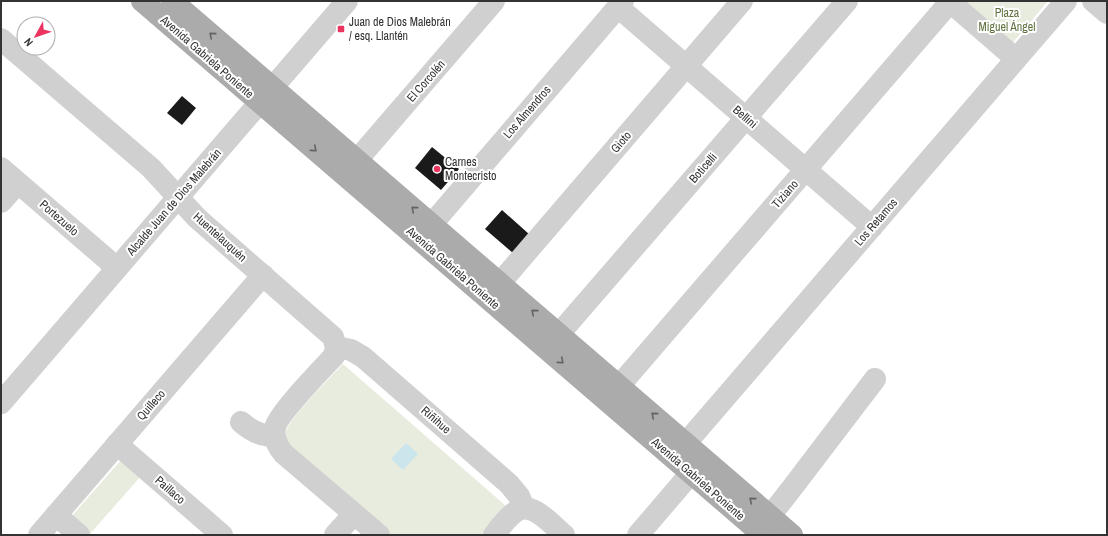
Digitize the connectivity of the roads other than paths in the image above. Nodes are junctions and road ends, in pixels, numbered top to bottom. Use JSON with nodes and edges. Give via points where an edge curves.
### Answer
{"nodes":[{"id":1,"x":142,"y":1,"type":"edge"},
{"id":2,"x":172,"y":1,"type":"edge"},
{"id":3,"x":347,"y":1,"type":"edge"},
{"id":4,"x":494,"y":1,"type":"edge"},
{"id":5,"x":742,"y":1,"type":"edge"},
{"id":6,"x":847,"y":1,"type":"edge"},
{"id":7,"x":950,"y":1,"type":"edge"},
{"id":8,"x":1066,"y":1,"type":"edge"},
{"id":9,"x":1093,"y":1,"type":"edge"},
{"id":10,"x":621,"y":4,"type":"edge"},
{"id":11,"x":1107,"y":13,"type":"edge"},
{"id":12,"x":1,"y":39,"type":"edge"},
{"id":13,"x":1016,"y":59,"type":"junction"},
{"id":14,"x":686,"y":66,"type":"junction"},
{"id":15,"x":266,"y":95,"type":"junction"},
{"id":16,"x":746,"y":118,"type":"junction"},
{"id":17,"x":357,"y":160,"type":"junction"},
{"id":18,"x":1,"y":168,"type":"edge"},
{"id":19,"x":806,"y":170,"type":"junction"},
{"id":20,"x":18,"y":183,"type":"junction"},
{"id":21,"x":178,"y":197,"type":"junction"},
{"id":22,"x":1,"y":202,"type":"edge"},
{"id":23,"x":432,"y":224,"type":"junction"},
{"id":24,"x":872,"y":227,"type":"junction"},
{"id":25,"x":117,"y":268,"type":"junction"},
{"id":26,"x":263,"y":275,"type":"junction"},
{"id":27,"x":500,"y":282,"type":"junction"},
{"id":28,"x":559,"y":334,"type":"junction"},
{"id":29,"x":336,"y":346,"type":"junction"},
{"id":30,"x":875,"y":379,"type":"dead end"},
{"id":31,"x":619,"y":386,"type":"junction"},
{"id":32,"x":1,"y":403,"type":"edge"},
{"id":33,"x":241,"y":422,"type":"dead end"},
{"id":34,"x":274,"y":436,"type":"junction"},
{"id":35,"x":686,"y":443,"type":"junction"},
{"id":36,"x":117,"y":444,"type":"junction"},
{"id":37,"x":691,"y":473,"type":"junction"},
{"id":38,"x":524,"y":508,"type":"junction"},
{"id":39,"x":354,"y":514,"type":"junction"},
{"id":40,"x":56,"y":515,"type":"junction"},
{"id":41,"x":766,"y":525,"type":"edge"},
{"id":42,"x":39,"y":535,"type":"edge"},
{"id":43,"x":79,"y":535,"type":"edge"},
{"id":44,"x":222,"y":535,"type":"edge"},
{"id":45,"x":336,"y":535,"type":"edge"},
{"id":46,"x":379,"y":535,"type":"edge"},
{"id":47,"x":494,"y":535,"type":"edge"},
{"id":48,"x":564,"y":535,"type":"edge"},
{"id":49,"x":638,"y":535,"type":"edge"},
{"id":50,"x":792,"y":535,"type":"edge"}],
"edges":[{"from":1,"to":15,"type":"main road","name":"Avenida Gabriela Poniente"},
{"from":15,"to":2,"type":"main road","name":"Avenida Gabriela Poniente","one_way":true},
{"from":3,"to":15,"type":"street","name":"Alcalde Juan de Dios Malebrán"},
{"from":4,"to":17,"type":"street","name":"El Corcolén"},
{"from":5,"to":14,"type":"street","name":"Gioto"},
{"from":6,"to":16,"type":"street","name":"Boticelli"},
{"from":7,"to":13,"type":"street"},
{"from":7,"to":19,"type":"street","name":"Tiziano"},
{"from":8,"to":13,"type":"street","name":"Los Retamos"},
{"from":9,"to":11,"type":"street"},
{"from":10,"to":14,"type":"street","name":"Bellini"},
{"from":10,"to":23,"type":"street","name":"Los Almendros"},
{"from":12,"to":21,"type":"street","name":"Huentelauquén","via":[[151,168]]},
{"from":13,"to":24,"type":"street","name":"Los Retamos"},
{"from":14,"to":16,"type":"street","name":"Bellini"},
{"from":14,"to":27,"type":"street","name":"Gioto"},
{"from":15,"to":17,"type":"main road","name":"Avenida Gabriela Poniente"},
{"from":15,"to":21,"type":"street","name":"Alcalde Juan de Dios Malebrán"},
{"from":15,"to":37,"type":"main road","name":"Avenida Gabriela Poniente","one_way":true},
{"from":16,"to":19,"type":"street","name":"Bellini"},
{"from":16,"to":28,"type":"street","name":"Boticelli"},
{"from":23,"to":17,"type":"main road","name":"Avenida Gabriela Poniente","one_way":true},
{"from":18,"to":20,"type":"street","name":"Portezuelo"},
{"from":19,"to":24,"type":"street","name":"Bellini"},
{"from":19,"to":31,"type":"street","name":"Tiziano"},
{"from":20,"to":22,"type":"street"},
{"from":20,"to":25,"type":"street","name":"Portezuelo"},
{"from":21,"to":25,"type":"street","name":"Alcalde Juan de Dios Malebrán"},
{"from":21,"to":26,"type":"street","name":"Huentelauquén","via":[[197,218]]},
{"from":23,"to":27,"type":"main road","name":"Avenida Gabriela Poniente"},
{"from":24,"to":35,"type":"street","name":"Los Retamos"},
{"from":25,"to":32,"type":"street","name":"Alcalde Juan de Dios Malebrán"},
{"from":26,"to":29,"type":"street","name":"Huentelauquén","via":[[330,334]]},
{"from":26,"to":36,"type":"street","name":"Quilleco"},
{"from":28,"to":27,"type":"main road","name":"Avenida Gabriela Poniente","one_way":true},
{"from":28,"to":31,"type":"main road","name":"Avenida Gabriela Poniente"},
{"from":29,"to":34,"type":"street","via":[[334,356],[278,421]]},
{"from":29,"to":38,"type":"street","name":"Riñihue","via":[[363,357],[508,484]]},
{"from":30,"to":41,"type":"street"},
{"from":35,"to":31,"type":"main road","name":"Avenida Gabriela Poniente","one_way":true},
{"from":33,"to":34,"type":"street","via":[[255,432]]},
{"from":34,"to":39,"type":"street","via":[[284,454]]},
{"from":41,"to":35,"type":"main road","name":"Avenida Gabriela Poniente","one_way":true},
{"from":36,"to":40,"type":"street","name":"Quilleco"},
{"from":36,"to":44,"type":"street","name":"Paillaco"},
{"from":37,"to":41,"type":"main road","name":"Avenida Gabriela Poniente"},
{"from":37,"to":49,"type":"street"},
{"from":38,"to":47,"type":"street","via":[[516,511]]},
{"from":38,"to":48,"type":"street","via":[[533,510]]},
{"from":39,"to":45,"type":"street"},
{"from":39,"to":46,"type":"street"},
{"from":40,"to":42,"type":"street","name":"Quilleco"},
{"from":40,"to":43,"type":"street"},
{"from":41,"to":50,"type":"main road","name":"Avenida Gabriela Poniente"}]}
